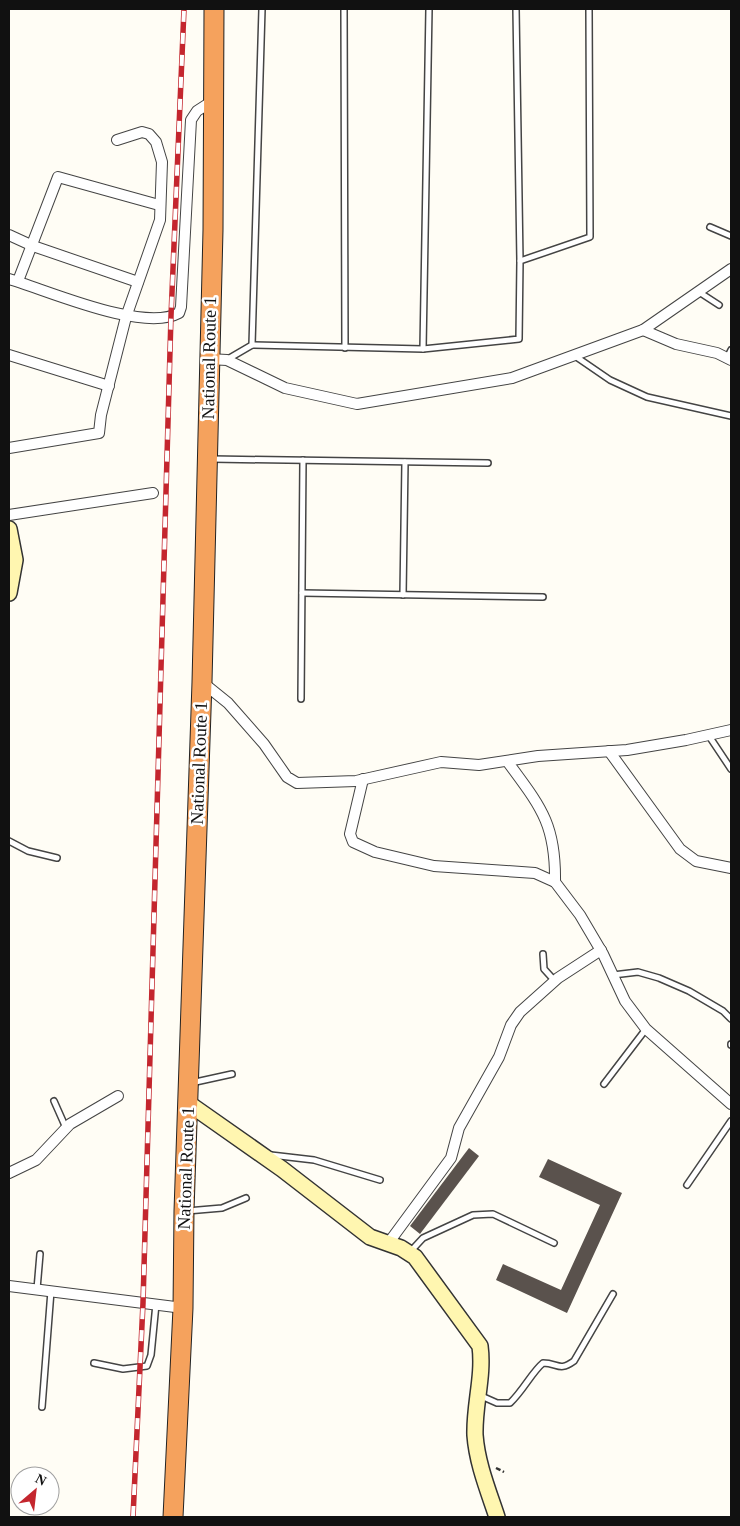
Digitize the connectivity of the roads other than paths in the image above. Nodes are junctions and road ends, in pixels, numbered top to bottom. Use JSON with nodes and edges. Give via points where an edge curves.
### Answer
{"nodes":[{"id":1,"x":214,"y":9,"type":"edge"},
{"id":2,"x":262,"y":9,"type":"edge"},
{"id":3,"x":344,"y":9,"type":"edge"},
{"id":4,"x":429,"y":9,"type":"edge"},
{"id":5,"x":516,"y":9,"type":"edge"},
{"id":6,"x":589,"y":9,"type":"edge"},
{"id":7,"x":214,"y":100,"type":"junction"},
{"id":8,"x":118,"y":140,"type":"dead end"},
{"id":9,"x":159,"y":205,"type":"junction"},
{"id":10,"x":710,"y":228,"type":"dead end"},
{"id":11,"x":9,"y":234,"type":"edge"},
{"id":12,"x":731,"y":236,"type":"edge"},
{"id":13,"x":33,"y":246,"type":"junction"},
{"id":14,"x":520,"y":261,"type":"junction"},
{"id":15,"x":731,"y":269,"type":"edge"},
{"id":16,"x":13,"y":280,"type":"edge"},
{"id":17,"x":138,"y":282,"type":"junction"},
{"id":18,"x":699,"y":291,"type":"junction"},
{"id":19,"x":719,"y":304,"type":"dead end"},
{"id":20,"x":126,"y":317,"type":"junction"},
{"id":21,"x":643,"y":330,"type":"junction"},
{"id":22,"x":252,"y":345,"type":"junction"},
{"id":23,"x":344,"y":348,"type":"junction"},
{"id":24,"x":423,"y":349,"type":"junction"},
{"id":25,"x":9,"y":355,"type":"edge"},
{"id":26,"x":574,"y":356,"type":"junction"},
{"id":27,"x":730,"y":356,"type":"edge"},
{"id":28,"x":218,"y":359,"type":"junction"},
{"id":29,"x":109,"y":386,"type":"junction"},
{"id":30,"x":731,"y":416,"type":"edge"},
{"id":31,"x":9,"y":448,"type":"edge"},
{"id":32,"x":207,"y":459,"type":"junction"},
{"id":33,"x":304,"y":460,"type":"junction"},
{"id":34,"x":404,"y":462,"type":"junction"},
{"id":35,"x":488,"y":463,"type":"dead end"},
{"id":36,"x":153,"y":493,"type":"dead end"},
{"id":37,"x":9,"y":515,"type":"edge"},
{"id":38,"x":9,"y":528,"type":"edge"},
{"id":39,"x":9,"y":593,"type":"edge"},
{"id":40,"x":302,"y":593,"type":"junction"},
{"id":41,"x":403,"y":595,"type":"junction"},
{"id":42,"x":543,"y":597,"type":"dead end"},
{"id":43,"x":202,"y":682,"type":"junction"},
{"id":44,"x":301,"y":699,"type":"dead end"},
{"id":45,"x":731,"y":730,"type":"edge"},
{"id":46,"x":709,"y":735,"type":"junction"},
{"id":47,"x":609,"y":751,"type":"junction"},
{"id":48,"x":507,"y":761,"type":"junction"},
{"id":49,"x":731,"y":769,"type":"edge"},
{"id":50,"x":364,"y":779,"type":"junction"},
{"id":51,"x":9,"y":841,"type":"edge"},
{"id":52,"x":56,"y":858,"type":"dead end"},
{"id":53,"x":731,"y":868,"type":"edge"},
{"id":54,"x":555,"y":882,"type":"junction"},
{"id":55,"x":601,"y":950,"type":"junction"},
{"id":56,"x":543,"y":954,"type":"dead end"},
{"id":57,"x":613,"y":975,"type":"junction"},
{"id":58,"x":554,"y":980,"type":"junction"},
{"id":59,"x":731,"y":1019,"type":"edge"},
{"id":60,"x":646,"y":1028,"type":"junction"},
{"id":61,"x":232,"y":1074,"type":"dead end"},
{"id":62,"x":188,"y":1084,"type":"junction"},
{"id":63,"x":604,"y":1084,"type":"dead end"},
{"id":64,"x":118,"y":1096,"type":"dead end"},
{"id":65,"x":54,"y":1101,"type":"dead end"},
{"id":66,"x":188,"y":1103,"type":"junction"},
{"id":67,"x":731,"y":1104,"type":"edge"},
{"id":68,"x":731,"y":1122,"type":"edge"},
{"id":69,"x":66,"y":1128,"type":"junction"},
{"id":70,"x":263,"y":1156,"type":"junction"},
{"id":71,"x":9,"y":1173,"type":"edge"},
{"id":72,"x":380,"y":1180,"type":"dead end"},
{"id":73,"x":687,"y":1185,"type":"dead end"},
{"id":74,"x":246,"y":1198,"type":"dead end"},
{"id":75,"x":184,"y":1211,"type":"junction"},
{"id":76,"x":554,"y":1243,"type":"dead end"},
{"id":77,"x":387,"y":1245,"type":"junction"},
{"id":78,"x":410,"y":1252,"type":"junction"},
{"id":79,"x":40,"y":1254,"type":"dead end"},
{"id":80,"x":9,"y":1286,"type":"edge"},
{"id":81,"x":36,"y":1289,"type":"junction"},
{"id":82,"x":51,"y":1291,"type":"junction"},
{"id":83,"x":614,"y":1294,"type":"dead end"},
{"id":84,"x":156,"y":1304,"type":"junction"},
{"id":85,"x":183,"y":1308,"type":"junction"},
{"id":86,"x":94,"y":1363,"type":"dead end"},
{"id":87,"x":478,"y":1394,"type":"junction"},
{"id":88,"x":42,"y":1407,"type":"dead end"},
{"id":89,"x":173,"y":1517,"type":"edge"},
{"id":90,"x":497,"y":1517,"type":"edge"}],
"edges":[{"from":1,"to":7,"type":"highway","name":"National Route 1"},
{"from":2,"to":22,"type":"lane"},
{"from":3,"to":23,"type":"lane"},
{"from":4,"to":24,"type":"lane"},
{"from":5,"to":14,"type":"lane"},
{"from":6,"to":14,"type":"lane","via":[[590,237]]},
{"from":7,"to":20,"type":"street","via":[[197,111],[191,120],[180,310],[171,316]]},
{"from":7,"to":28,"type":"highway","name":"National Route 1"},
{"from":8,"to":9,"type":"street","via":[[142,132],[156,142],[162,162]]},
{"from":9,"to":13,"type":"street","via":[[58,178]]},
{"from":9,"to":17,"type":"street","via":[[158,224]]},
{"from":10,"to":12,"type":"lane"},
{"from":11,"to":13,"type":"street"},
{"from":13,"to":16,"type":"street"},
{"from":13,"to":17,"type":"street"},
{"from":14,"to":24,"type":"lane","via":[[519,339]]},
{"from":15,"to":18,"type":"street"},
{"from":16,"to":20,"type":"street"},
{"from":17,"to":20,"type":"street"},
{"from":18,"to":19,"type":"lane"},
{"from":18,"to":21,"type":"street"},
{"from":20,"to":29,"type":"street"},
{"from":21,"to":26,"type":"street"},
{"from":21,"to":27,"type":"street","via":[[676,344]]},
{"from":22,"to":23,"type":"lane"},
{"from":22,"to":28,"type":"lane"},
{"from":23,"to":24,"type":"lane"},
{"from":25,"to":29,"type":"street"},
{"from":26,"to":28,"type":"street","via":[[512,378],[357,404],[285,388]]},
{"from":26,"to":30,"type":"lane","via":[[610,380],[647,397]]},
{"from":28,"to":32,"type":"highway","name":"National Route 1"},
{"from":29,"to":31,"type":"street","via":[[98,433]]},
{"from":32,"to":33,"type":"lane"},
{"from":32,"to":43,"type":"highway","name":"National Route 1"},
{"from":33,"to":34,"type":"lane"},
{"from":33,"to":40,"type":"lane"},
{"from":34,"to":35,"type":"lane"},
{"from":34,"to":41,"type":"lane"},
{"from":36,"to":37,"type":"street"},
{"from":38,"to":39,"type":"street","via":[[15,560]]},
{"from":40,"to":41,"type":"lane"},
{"from":40,"to":44,"type":"lane"},
{"from":41,"to":42,"type":"lane"},
{"from":43,"to":50,"type":"street","via":[[228,703],[287,776],[297,783]]},
{"from":43,"to":62,"type":"highway","name":"National Route 1"},
{"from":45,"to":46,"type":"street"},
{"from":46,"to":47,"type":"street"},
{"from":46,"to":49,"type":"lane"},
{"from":47,"to":48,"type":"street"},
{"from":47,"to":53,"type":"street","via":[[680,849],[696,860]]},
{"from":48,"to":50,"type":"street","via":[[479,765],[441,762]]},
{"from":48,"to":54,"type":"street","via":[[541,808],[552,836]]},
{"from":50,"to":54,"type":"street","via":[[350,834],[353,842],[375,852],[434,866],[535,873]]},
{"from":51,"to":52,"type":"lane","via":[[28,851]]},
{"from":54,"to":55,"type":"street"},
{"from":55,"to":57,"type":"street"},
{"from":55,"to":58,"type":"street"},
{"from":56,"to":58,"type":"lane","via":[[544,970]]},
{"from":57,"to":59,"type":"lane","via":[[638,972],[659,978],[689,991]]},
{"from":57,"to":60,"type":"street","via":[[624,1001]]},
{"from":58,"to":77,"type":"street","via":[[511,1025],[499,1057],[459,1128],[451,1158]]},
{"from":60,"to":63,"type":"lane"},
{"from":60,"to":67,"type":"street"},
{"from":61,"to":62,"type":"lane"},
{"from":62,"to":66,"type":"highway","name":"National Route 1"},
{"from":64,"to":69,"type":"street"},
{"from":65,"to":69,"type":"lane"},
{"from":66,"to":70,"type":"street"},
{"from":66,"to":75,"type":"highway","name":"National Route 1"},
{"from":68,"to":73,"type":"lane"},
{"from":69,"to":71,"type":"street","via":[[36,1160]]},
{"from":70,"to":72,"type":"lane","via":[[314,1160]]},
{"from":70,"to":77,"type":"street","via":[[354,1226]]},
{"from":74,"to":75,"type":"lane","via":[[222,1208]]},
{"from":75,"to":85,"type":"highway","name":"National Route 1"},
{"from":76,"to":78,"type":"lane","via":[[493,1214],[473,1215],[423,1238]]},
{"from":77,"to":78,"type":"street"},
{"from":78,"to":87,"type":"street","via":[[480,1346],[482,1360]]},
{"from":79,"to":81,"type":"lane"},
{"from":80,"to":81,"type":"street"},
{"from":81,"to":82,"type":"street"},
{"from":82,"to":84,"type":"street"},
{"from":82,"to":88,"type":"lane"},
{"from":83,"to":87,"type":"lane","via":[[574,1361],[560,1368],[543,1363],[510,1403],[497,1403]]},
{"from":84,"to":85,"type":"street"},
{"from":84,"to":86,"type":"lane","via":[[147,1366],[123,1369]]},
{"from":85,"to":89,"type":"highway","name":"National Route 1"},
{"from":87,"to":90,"type":"street","via":[[475,1434],[478,1460]]}]}
